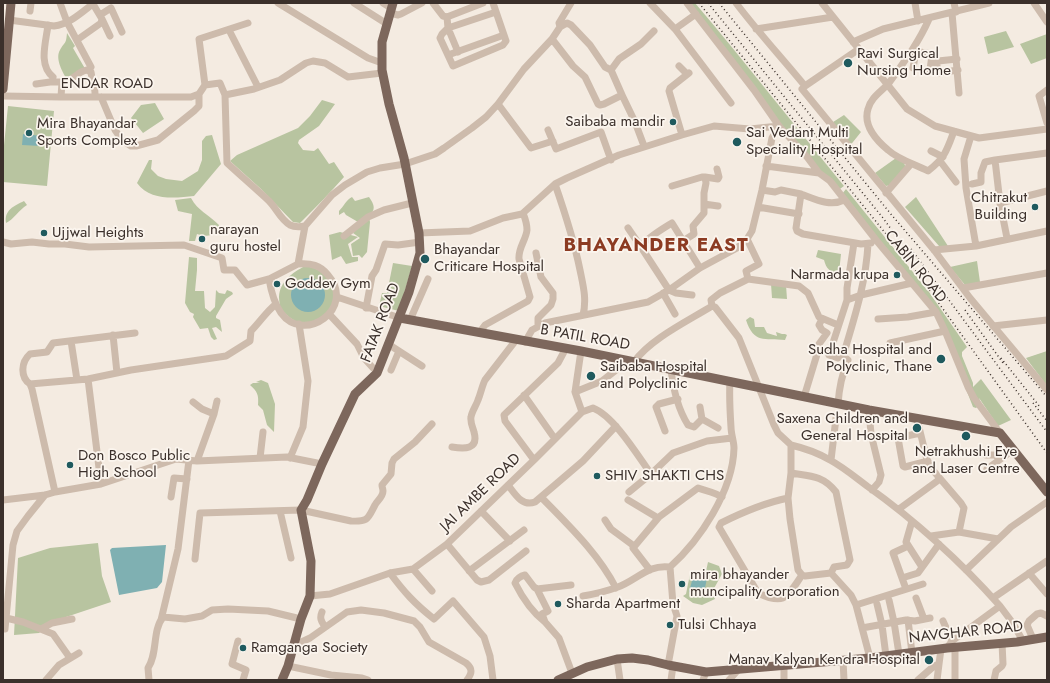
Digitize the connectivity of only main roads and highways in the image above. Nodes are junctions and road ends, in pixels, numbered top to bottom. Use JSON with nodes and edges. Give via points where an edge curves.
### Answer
{"nodes":[{"id":1,"x":11,"y":3,"type":"edge"},
{"id":2,"x":389,"y":7,"type":"edge"},
{"id":3,"x":3,"y":87,"type":"edge"},
{"id":4,"x":400,"y":318,"type":"junction"},
{"id":5,"x":1047,"y":492,"type":"edge"},
{"id":6,"x":1047,"y":637,"type":"edge"},
{"id":7,"x":705,"y":676,"type":"edge"},
{"id":8,"x":559,"y":679,"type":"edge"},
{"id":9,"x":282,"y":680,"type":"edge"}],
"edges":[{"from":1,"to":3,"type":"main road"},
{"from":2,"to":4,"type":"main road","name":"FATAK ROAD","via":[[382,42],[382,73],[405,164],[420,253]]},
{"from":4,"to":5,"type":"main road","name":"B PATIL ROAD","via":[[566,348],[838,404],[1000,434]]},
{"from":4,"to":9,"type":"main road","name":"FATAK ROAD","via":[[377,373],[356,394],[301,510],[311,561],[310,596]]},
{"from":6,"to":7,"type":"main road","name":"NAVGHAR ROAD","via":[[949,646],[870,658],[740,668]]},
{"from":7,"to":8,"type":"main road","name":"NAVGHAR ROAD","via":[[648,660],[617,658]]}]}
